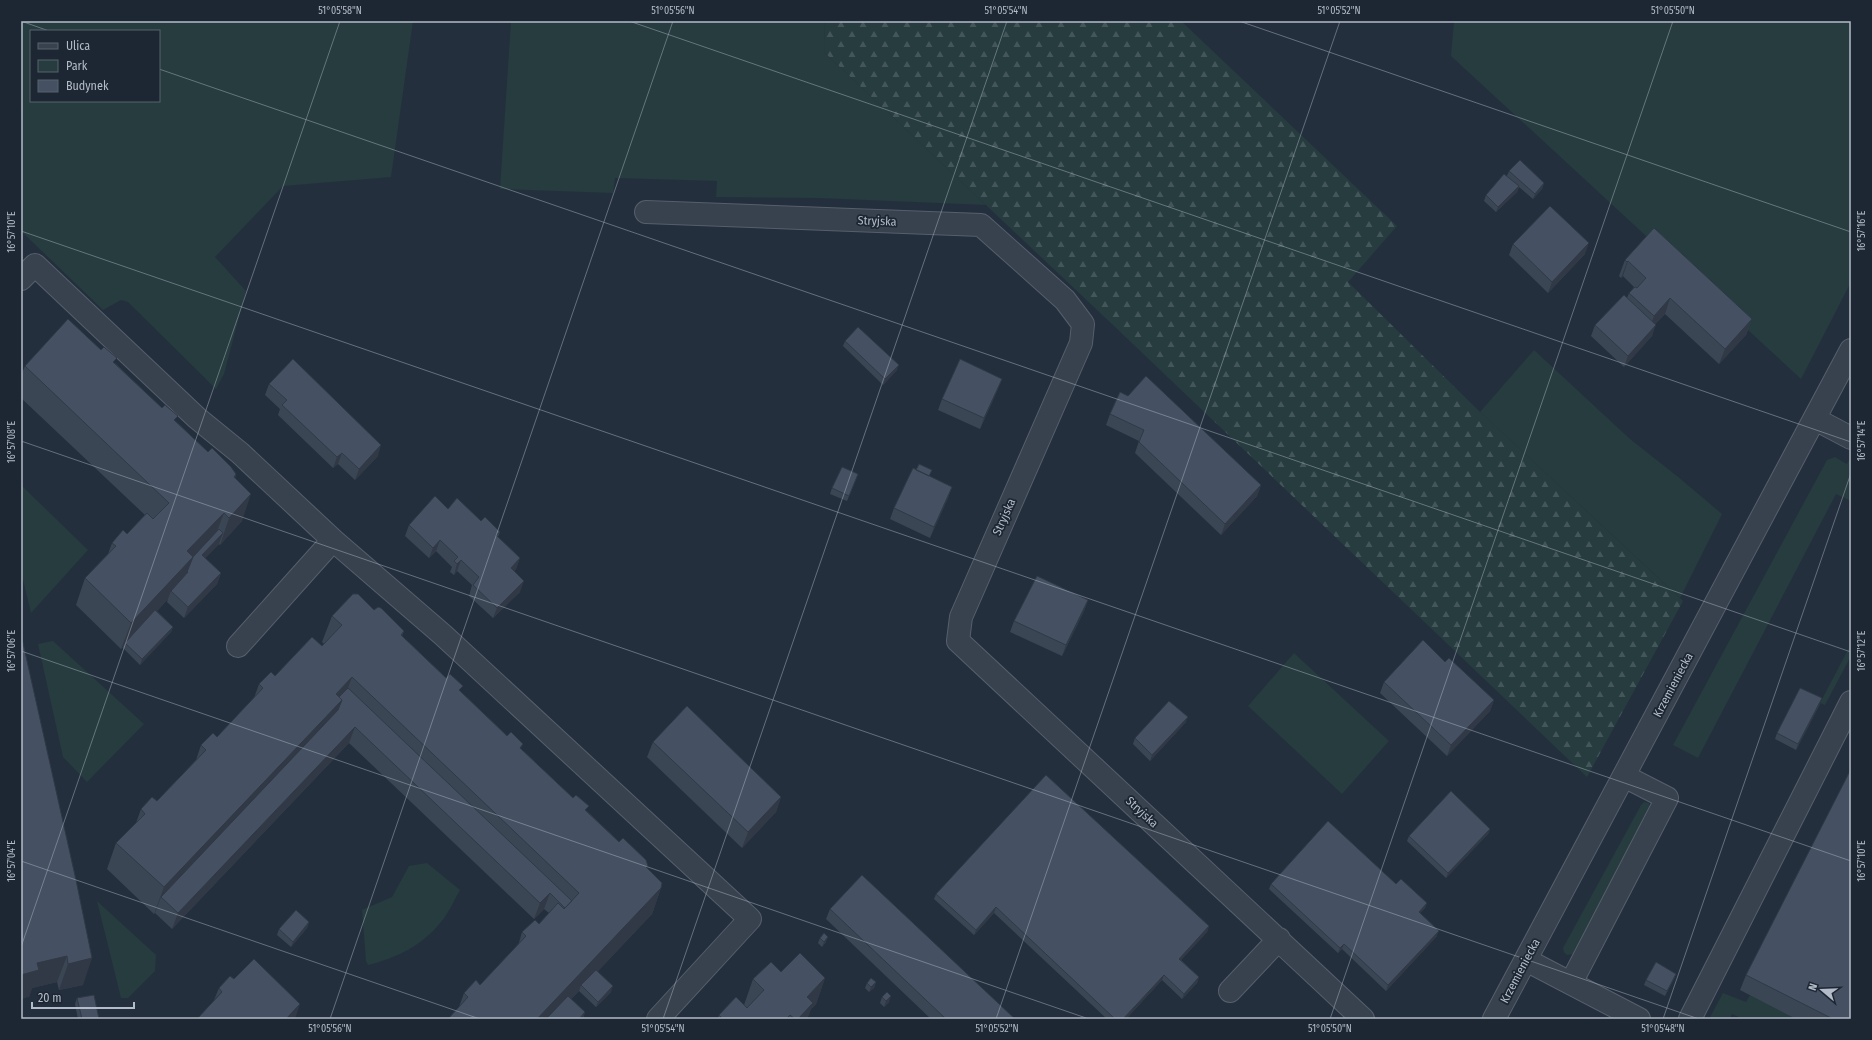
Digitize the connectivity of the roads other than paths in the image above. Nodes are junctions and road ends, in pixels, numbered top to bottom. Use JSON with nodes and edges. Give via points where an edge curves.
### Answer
{"nodes":[{"id":1,"x":646,"y":212,"type":"dead end"},
{"id":2,"x":21,"y":279,"type":"edge"},
{"id":3,"x":1851,"y":350,"type":"edge"},
{"id":4,"x":1815,"y":419,"type":"junction"},
{"id":5,"x":1851,"y":438,"type":"edge"},
{"id":6,"x":333,"y":540,"type":"junction"},
{"id":7,"x":238,"y":646,"type":"dead end"},
{"id":8,"x":1851,"y":702,"type":"edge"},
{"id":9,"x":1624,"y":776,"type":"junction"},
{"id":10,"x":1279,"y":939,"type":"junction"},
{"id":11,"x":1526,"y":960,"type":"junction"},
{"id":12,"x":1571,"y":983,"type":"junction"},
{"id":13,"x":1230,"y":991,"type":"dead end"},
{"id":14,"x":658,"y":1019,"type":"edge"},
{"id":15,"x":1363,"y":1019,"type":"edge"},
{"id":16,"x":1494,"y":1019,"type":"edge"},
{"id":17,"x":1639,"y":1019,"type":"edge"},
{"id":18,"x":1690,"y":1019,"type":"edge"}],
"edges":[{"from":1,"to":10,"type":"street","name":"Stryjska","via":[[981,225],[1065,300],[1083,324],[1081,343],[961,617],[958,641]]},
{"from":2,"to":6,"type":"street","via":[[35,265],[197,418],[240,452]]},
{"from":3,"to":4,"type":"street","name":"Krzemieniecka"},
{"from":4,"to":5,"type":"street"},
{"from":4,"to":9,"type":"street","name":"Krzemieniecka"},
{"from":6,"to":7,"type":"street"},
{"from":6,"to":14,"type":"street","via":[[443,635],[750,919]]},
{"from":8,"to":18,"type":"street"},
{"from":9,"to":11,"type":"street","name":"Krzemieniecka"},
{"from":9,"to":12,"type":"street","via":[[1667,798]]},
{"from":10,"to":13,"type":"street"},
{"from":10,"to":15,"type":"street","name":"Stryjska"},
{"from":11,"to":12,"type":"street"},
{"from":11,"to":16,"type":"street","name":"Krzemieniecka"},
{"from":12,"to":17,"type":"street"}]}
